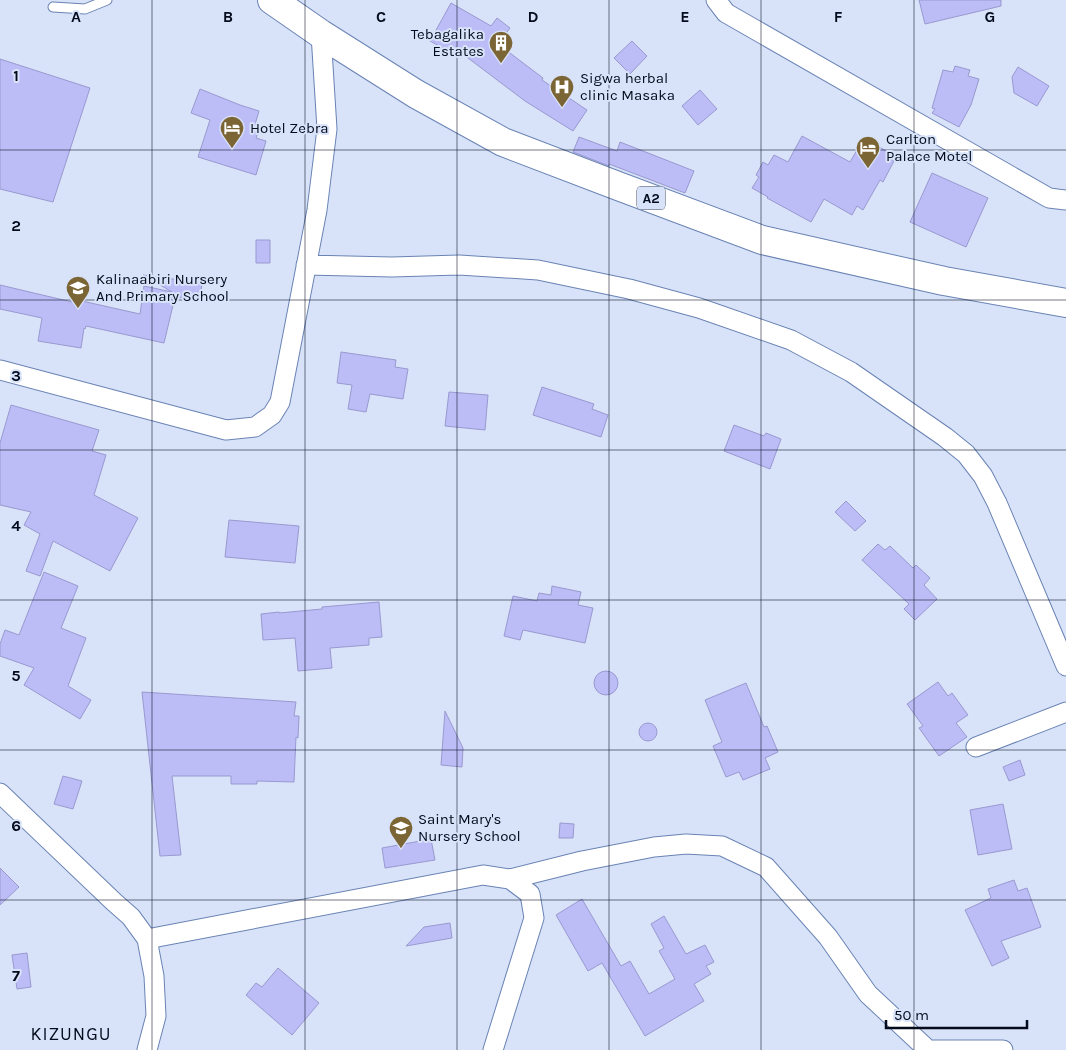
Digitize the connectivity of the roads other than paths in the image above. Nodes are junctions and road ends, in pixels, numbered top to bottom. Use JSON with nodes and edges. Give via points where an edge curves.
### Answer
{"nodes":[{"id":1,"x":107,"y":0,"type":"edge"},
{"id":2,"x":272,"y":0,"type":"edge"},
{"id":3,"x":716,"y":0,"type":"edge"},
{"id":4,"x":53,"y":7,"type":"dead end"},
{"id":5,"x":321,"y":34,"type":"junction"},
{"id":6,"x":1066,"y":200,"type":"edge"},
{"id":7,"x":306,"y":265,"type":"junction"},
{"id":8,"x":1066,"y":303,"type":"edge"},
{"id":9,"x":0,"y":370,"type":"edge"},
{"id":10,"x":1066,"y":666,"type":"edge"},
{"id":11,"x":1066,"y":712,"type":"edge"},
{"id":12,"x":976,"y":747,"type":"dead end"},
{"id":13,"x":0,"y":793,"type":"edge"},
{"id":14,"x":510,"y":879,"type":"junction"},
{"id":15,"x":147,"y":939,"type":"junction"},
{"id":16,"x":147,"y":1050,"type":"edge"},
{"id":17,"x":493,"y":1050,"type":"edge"},
{"id":18,"x":928,"y":1050,"type":"edge"},
{"id":19,"x":933,"y":1050,"type":"edge"},
{"id":20,"x":1003,"y":1050,"type":"edge"}],
"edges":[{"from":1,"to":4,"type":"lane","via":[[86,9]]},
{"from":2,"to":5,"type":"highway","number":"A2"},
{"from":3,"to":6,"type":"street","via":[[726,13],[1049,198]]},
{"from":5,"to":7,"type":"street","via":[[327,129]]},
{"from":5,"to":8,"type":"highway","number":"A2","via":[[416,94],[503,142],[753,236],[944,281]]},
{"from":7,"to":9,"type":"street","via":[[280,402],[272,415],[255,428],[226,430]]},
{"from":7,"to":10,"type":"street","via":[[459,265],[538,270],[699,308],[791,340],[843,367],[952,443],[966,454],[983,476]]},
{"from":11,"to":12,"type":"street"},
{"from":13,"to":15,"type":"street","via":[[131,916]]},
{"from":14,"to":15,"type":"street","via":[[483,875]]},
{"from":14,"to":17,"type":"street","via":[[530,894],[534,918]]},
{"from":14,"to":18,"type":"street","via":[[654,847],[686,844],[722,846],[766,867],[828,937],[868,994]]},
{"from":15,"to":16,"type":"street","via":[[154,976],[156,1016]]},
{"from":19,"to":20,"type":"street"}]}
